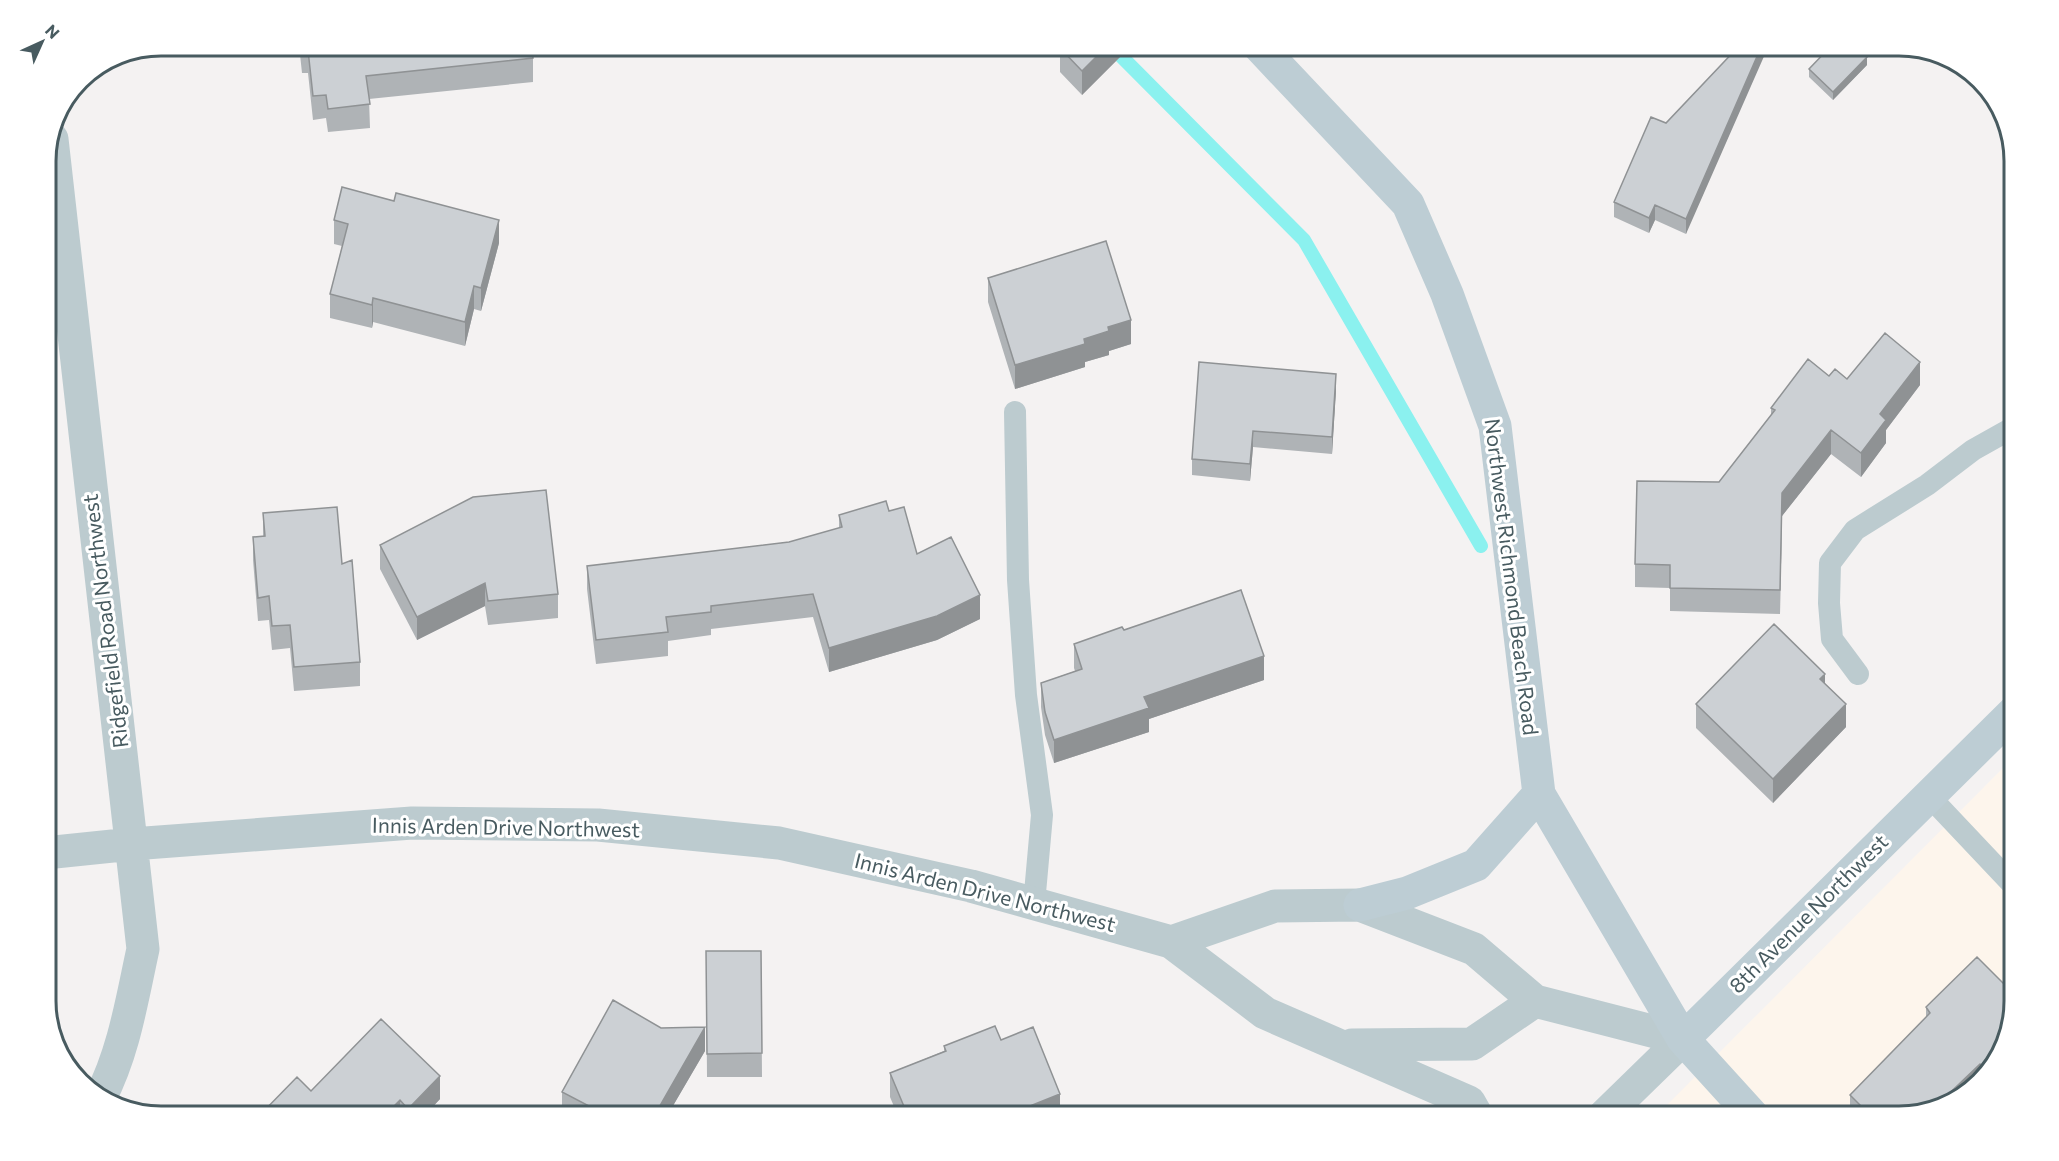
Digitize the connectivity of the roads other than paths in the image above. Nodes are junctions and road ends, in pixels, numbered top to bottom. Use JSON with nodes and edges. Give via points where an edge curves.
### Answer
{"nodes":[{"id":1,"x":1268,"y":56,"type":"edge"},
{"id":2,"x":56,"y":188,"type":"edge"},
{"id":3,"x":1015,"y":412,"type":"dead end"},
{"id":4,"x":2003,"y":433,"type":"edge"},
{"id":5,"x":1858,"y":674,"type":"dead end"},
{"id":6,"x":2004,"y":722,"type":"edge"},
{"id":7,"x":1539,"y":794,"type":"junction"},
{"id":8,"x":1929,"y":796,"type":"junction"},
{"id":9,"x":132,"y":844,"type":"junction"},
{"id":10,"x":56,"y":852,"type":"edge"},
{"id":11,"x":2004,"y":875,"type":"edge"},
{"id":12,"x":1034,"y":904,"type":"junction"},
{"id":13,"x":1360,"y":905,"type":"junction"},
{"id":14,"x":1171,"y":942,"type":"junction"},
{"id":15,"x":1535,"y":1002,"type":"junction"},
{"id":16,"x":1683,"y":1040,"type":"junction"},
{"id":17,"x":1339,"y":1045,"type":"junction"},
{"id":18,"x":105,"y":1089,"type":"edge"},
{"id":19,"x":1471,"y":1106,"type":"edge"},
{"id":20,"x":1614,"y":1106,"type":"edge"},
{"id":21,"x":1744,"y":1106,"type":"edge"}],
"edges":[{"from":1,"to":7,"type":"main road","name":"Northwest Richmond Beach Road","via":[[1408,204],[1496,426]]},
{"from":2,"to":9,"type":"street","name":"Ridgefield Road Northwest"},
{"from":3,"to":12,"type":"lane","via":[[1022,649],[1042,815]]},
{"from":4,"to":5,"type":"lane","via":[[1855,530],[1830,563],[1828,603],[1832,639]]},
{"from":6,"to":8,"type":"main road","name":"8th Avenue Northwest"},
{"from":7,"to":13,"type":"main road","via":[[1476,866],[1407,893]]},
{"from":7,"to":16,"type":"main road","name":"Northwest Richmond Beach Road"},
{"from":8,"to":11,"type":"lane"},
{"from":8,"to":16,"type":"main road","name":"8th Avenue Northwest"},
{"from":9,"to":10,"type":"street","name":"Innis Arden Drive Northwest"},
{"from":9,"to":12,"type":"street","name":"Innis Arden Drive Northwest","via":[[412,823],[598,825],[779,843]]},
{"from":9,"to":18,"type":"street","name":"Ridgefield Road Northwest","via":[[143,949],[128,1020]]},
{"from":12,"to":14,"type":"street","name":"Innis Arden Drive Northwest"},
{"from":13,"to":14,"type":"street","via":[[1275,906]]},
{"from":13,"to":15,"type":"street","via":[[1474,949]]},
{"from":14,"to":17,"type":"street","name":"Innis Arden Drive Northwest","via":[[1265,1013]]},
{"from":15,"to":16,"type":"street"},
{"from":15,"to":17,"type":"street","name":"Innis Arden Drive Northwest","via":[[1472,1044]]},
{"from":16,"to":20,"type":"street","name":"8th Avenue Northwest"},
{"from":16,"to":21,"type":"main road","name":"Northwest Richmond Beach Road"},
{"from":17,"to":19,"type":"street"}]}
